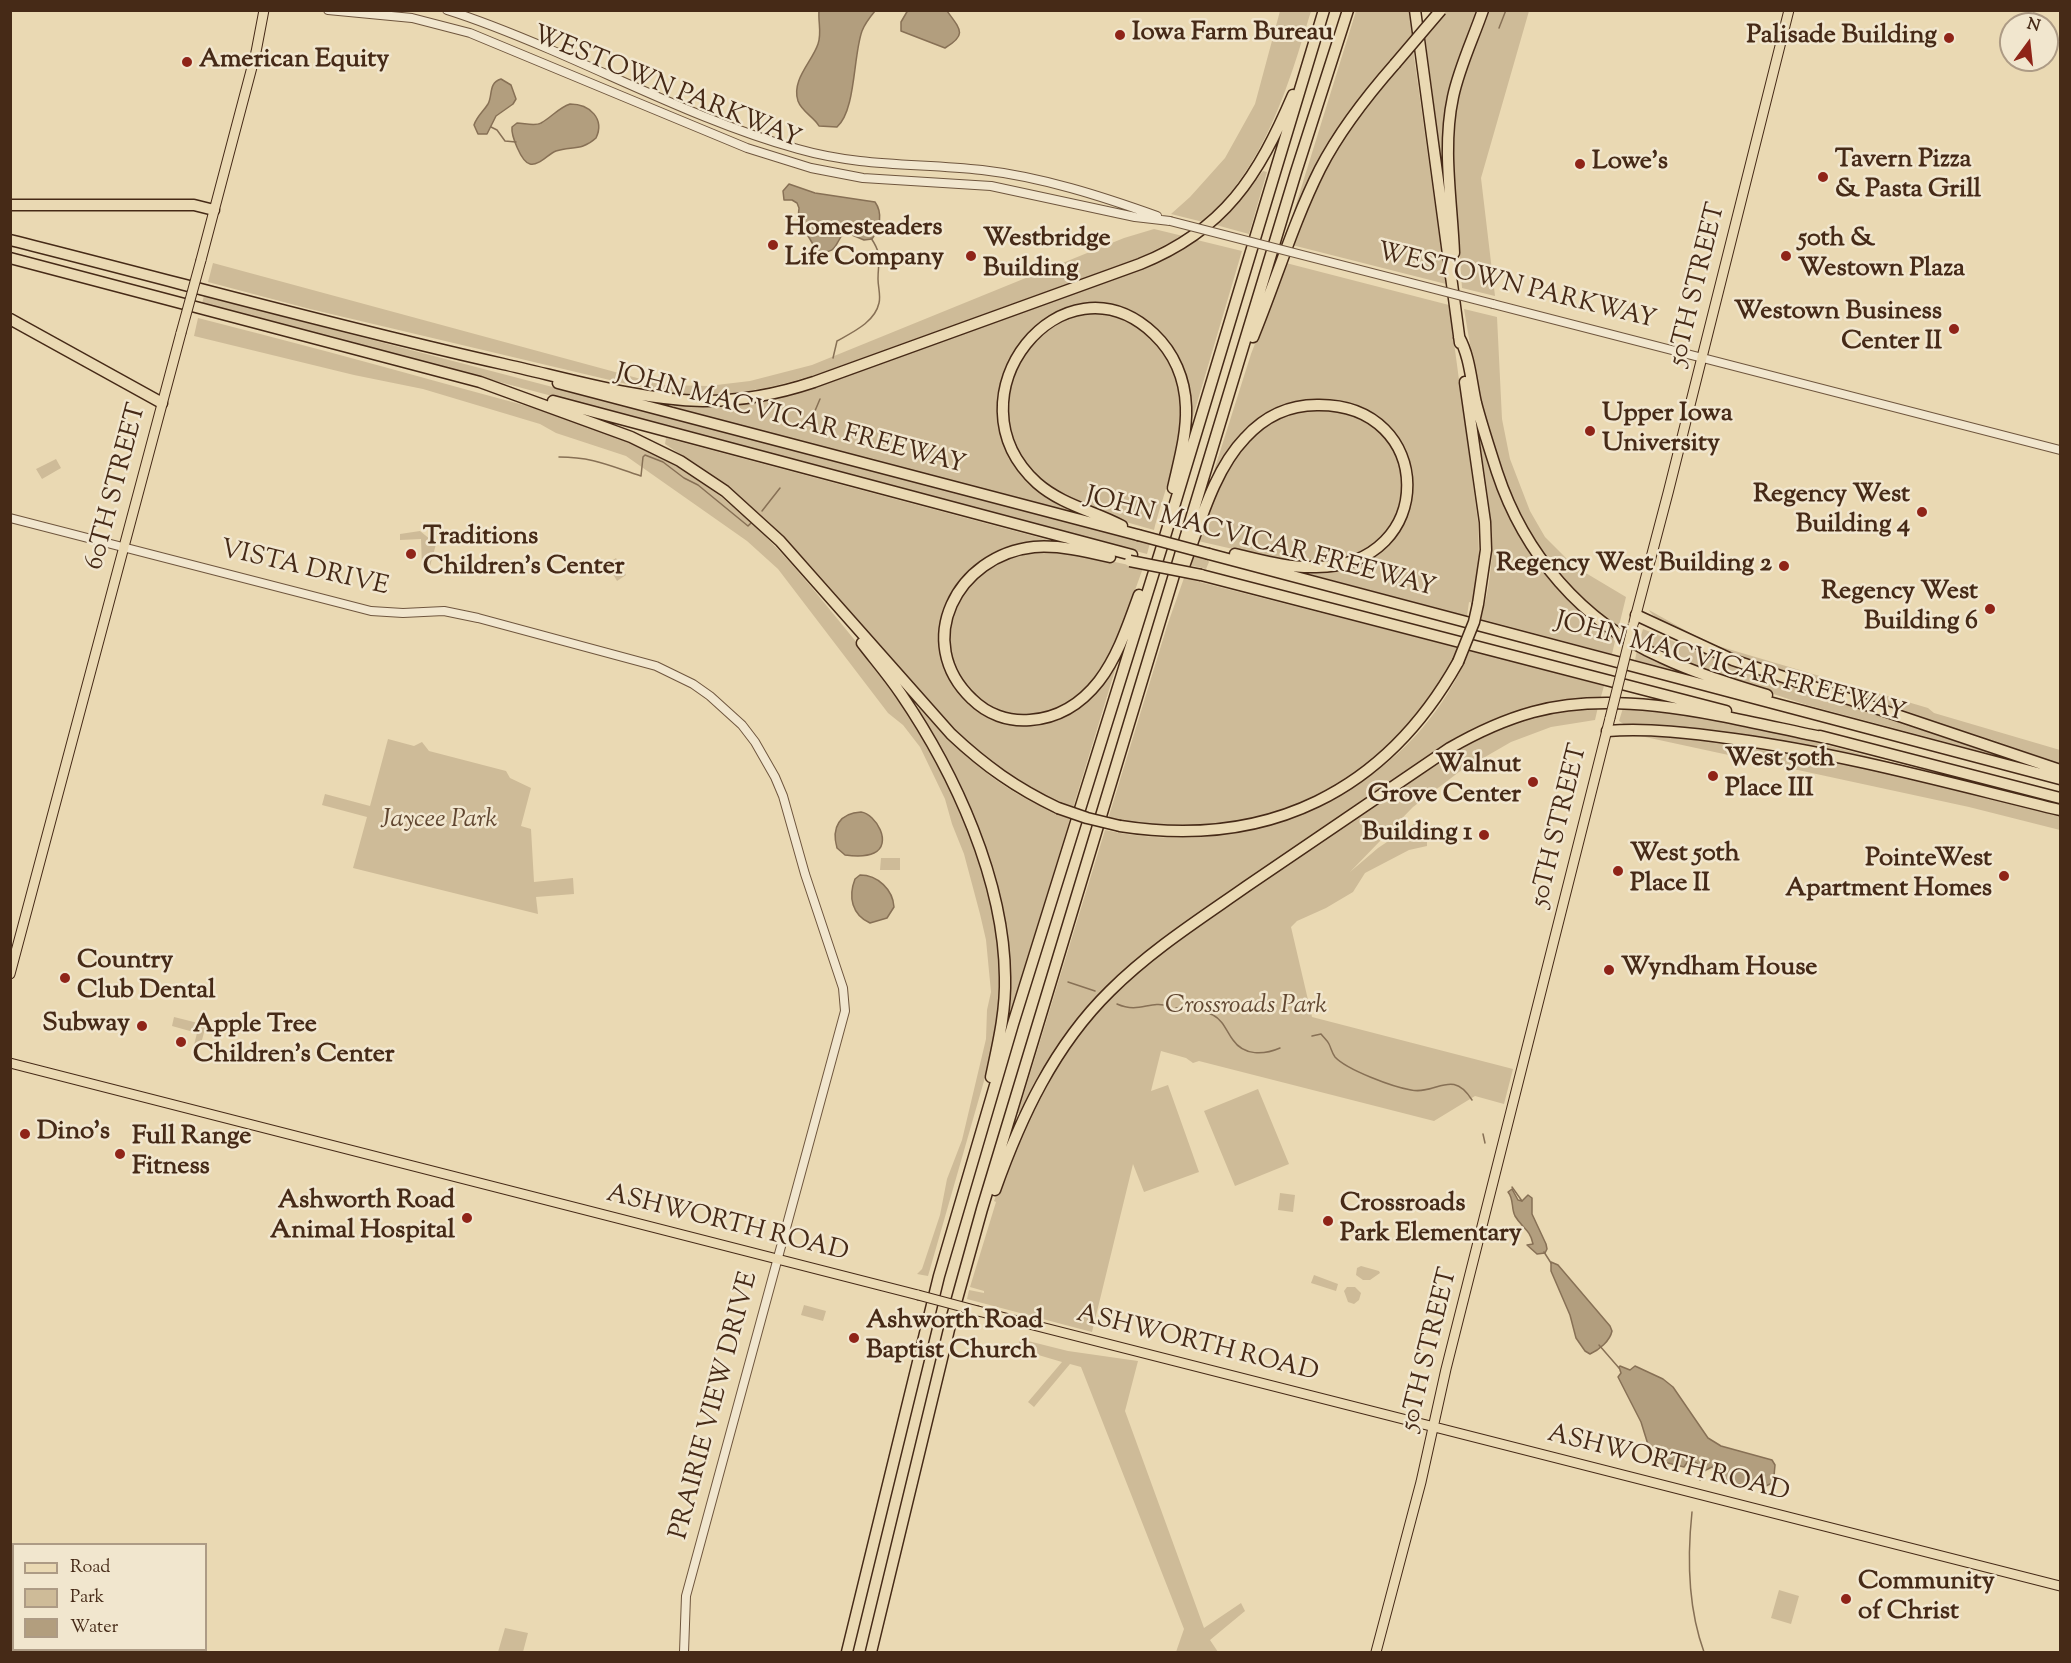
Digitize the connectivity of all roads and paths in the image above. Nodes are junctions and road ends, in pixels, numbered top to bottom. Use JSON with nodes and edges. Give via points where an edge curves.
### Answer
{"nodes":[{"id":1,"x":264,"y":10,"type":"edge"},
{"id":2,"x":328,"y":10,"type":"edge"},
{"id":3,"x":447,"y":10,"type":"edge"},
{"id":4,"x":1324,"y":10,"type":"edge"},
{"id":5,"x":1348,"y":10,"type":"edge"},
{"id":6,"x":1415,"y":10,"type":"edge"},
{"id":7,"x":1441,"y":10,"type":"edge"},
{"id":8,"x":1484,"y":10,"type":"edge"},
{"id":9,"x":1789,"y":10,"type":"edge"},
{"id":10,"x":1316,"y":36,"type":"junction"},
{"id":11,"x":10,"y":205,"type":"edge"},
{"id":12,"x":214,"y":210,"type":"junction"},
{"id":13,"x":1170,"y":221,"type":"junction"},
{"id":14,"x":10,"y":240,"type":"edge"},
{"id":15,"x":10,"y":258,"type":"edge"},
{"id":16,"x":1456,"y":311,"type":"junction"},
{"id":17,"x":10,"y":319,"type":"edge"},
{"id":18,"x":1459,"y":337,"type":"junction"},
{"id":19,"x":448,"y":352,"type":"junction"},
{"id":20,"x":1702,"y":358,"type":"junction"},
{"id":21,"x":480,"y":382,"type":"junction"},
{"id":22,"x":1231,"y":390,"type":"junction"},
{"id":23,"x":162,"y":403,"type":"junction"},
{"id":24,"x":2061,"y":450,"type":"edge"},
{"id":25,"x":10,"y":518,"type":"edge"},
{"id":26,"x":1138,"y":535,"type":"junction"},
{"id":27,"x":1163,"y":543,"type":"junction"},
{"id":28,"x":124,"y":548,"type":"junction"},
{"id":29,"x":1209,"y":554,"type":"junction"},
{"id":30,"x":1131,"y":558,"type":"junction"},
{"id":31,"x":1154,"y":572,"type":"junction"},
{"id":32,"x":831,"y":598,"type":"junction"},
{"id":33,"x":1634,"y":620,"type":"junction"},
{"id":34,"x":1156,"y":636,"type":"junction"},
{"id":35,"x":1606,"y":731,"type":"junction"},
{"id":36,"x":1899,"y":737,"type":"junction"},
{"id":37,"x":1826,"y":738,"type":"junction"},
{"id":38,"x":2061,"y":770,"type":"edge"},
{"id":39,"x":2061,"y":779,"type":"edge"},
{"id":40,"x":2061,"y":798,"type":"edge"},
{"id":41,"x":2061,"y":810,"type":"edge"},
{"id":42,"x":791,"y":826,"type":"joint"},
{"id":43,"x":10,"y":974,"type":"edge"},
{"id":44,"x":10,"y":1063,"type":"edge"},
{"id":45,"x":978,"y":1143,"type":"junction"},
{"id":46,"x":777,"y":1259,"type":"junction"},
{"id":47,"x":961,"y":1283,"type":"junction"},
{"id":48,"x":1434,"y":1427,"type":"junction"},
{"id":49,"x":2061,"y":1586,"type":"edge"},
{"id":50,"x":684,"y":1653,"type":"edge"},
{"id":51,"x":847,"y":1653,"type":"edge"},
{"id":52,"x":871,"y":1653,"type":"edge"},
{"id":53,"x":1376,"y":1653,"type":"edge"}],
"edges":[{"from":1,"to":12,"type":"main road","name":"60TH STREET"},
{"from":2,"to":13,"type":"street","name":"WESTOWN PARKWAY","via":[[412,18],[470,33],[747,148],[811,168],[863,178],[991,186]]},
{"from":3,"to":13,"type":"street","name":"WESTOWN PARKWAY","via":[[699,114],[788,146],[879,164],[1010,174],[1094,195]]},
{"from":4,"to":10,"type":"highway"},
{"from":5,"to":22,"type":"highway"},
{"from":6,"to":16,"type":"highway"},
{"from":7,"to":22,"type":"highway","bridge":true,"via":[[1345,127],[1321,169]]},
{"from":8,"to":16,"type":"highway","via":[[1459,76],[1449,119]]},
{"from":9,"to":20,"type":"main road","name":"50TH STREET"},
{"from":10,"to":19,"type":"highway","via":[[1285,114],[1246,185],[1201,231],[1140,264],[800,387],[735,400],[670,399]]},
{"from":10,"to":27,"type":"highway"},
{"from":11,"to":12,"type":"highway","via":[[195,206]]},
{"from":12,"to":23,"type":"main road","name":"60TH STREET","bridge":true},
{"from":13,"to":20,"type":"street","name":"WESTOWN PARKWAY","bridge":true},
{"from":14,"to":19,"type":"highway"},
{"from":15,"to":21,"type":"highway"},
{"from":16,"to":18,"type":"highway"},
{"from":17,"to":23,"type":"highway"},
{"from":18,"to":32,"type":"highway","bridge":true,"via":[[1485,522],[1486,550],[1474,622],[1443,688],[1404,739],[1363,774],[1297,810],[1235,828],[1171,832],[1087,819],[1058,808],[1001,777],[975,757]]},
{"from":18,"to":36,"type":"highway","via":[[1466,350],[1477,406],[1504,493],[1517,521],[1532,548],[1571,596],[1594,617],[1659,656],[1710,677]]},
{"from":19,"to":26,"type":"highway","name":"JOHN MACVICAR FREEWAY"},
{"from":20,"to":24,"type":"street","name":"WESTOWN PARKWAY"},
{"from":20,"to":33,"type":"main road","name":"50TH STREET"},
{"from":21,"to":30,"type":"highway","name":"JOHN MACVICAR FREEWAY"},
{"from":21,"to":32,"type":"highway","via":[[632,436],[680,461],[739,502]]},
{"from":22,"to":34,"type":"highway"},
{"from":23,"to":28,"type":"main road","name":"60TH STREET"},
{"from":25,"to":28,"type":"street","name":"VISTA DRIVE"},
{"from":26,"to":27,"type":"highway","via":[[1056,498],[1020,464],[1008,440],[1003,408],[1014,362],[1036,332],[1066,313],[1104,310],[1131,318],[1157,337],[1176,365],[1184,392],[1186,421]]},
{"from":26,"to":29,"type":"highway","name":"JOHN MACVICAR FREEWAY","bridge":true},
{"from":27,"to":31,"type":"highway"},
{"from":28,"to":42,"type":"street","name":"VISTA DRIVE","via":[[371,611],[444,611],[478,618],[665,670],[710,696],[755,742],[775,777]]},
{"from":28,"to":43,"type":"main road","name":"60TH STREET"},
{"from":29,"to":34,"type":"highway","via":[[1317,567],[1363,558],[1383,543],[1399,523],[1408,489],[1403,456],[1383,428],[1345,408],[1302,406],[1264,421],[1237,447],[1222,471]]},
{"from":29,"to":36,"type":"highway","name":"JOHN MACVICAR FREEWAY"},
{"from":30,"to":31,"type":"highway","via":[[1034,547],[1002,556],[980,568],[960,588],[945,621],[945,652],[953,676],[963,690],[985,710],[1007,718],[1051,717],[1074,706],[1107,669],[1141,591]]},
{"from":30,"to":37,"type":"highway","name":"JOHN MACVICAR FREEWAY","bridge":true},
{"from":31,"to":45,"type":"highway"},
{"from":32,"to":45,"type":"highway","via":[[929,738],[963,805],[994,899],[1003,949],[1004,1005]]},
{"from":33,"to":35,"type":"main road","name":"50TH STREET","bridge":true},
{"from":33,"to":38,"type":"highway","via":[[1733,660]]},
{"from":34,"to":47,"type":"highway"},
{"from":35,"to":41,"type":"highway","via":[[1700,735],[1793,748]]},
{"from":35,"to":48,"type":"main road","name":"50TH STREET"},
{"from":36,"to":39,"type":"highway","name":"JOHN MACVICAR FREEWAY"},
{"from":37,"to":40,"type":"highway","name":"JOHN MACVICAR FREEWAY"},
{"from":37,"to":47,"type":"highway","via":[[1683,710],[1606,703],[1535,711],[1478,732],[1450,748],[1161,947],[1109,991],[1071,1037],[1022,1119]]},
{"from":42,"to":46,"type":"street","name":"PRAIRIE VIEW DRIVE","via":[[843,988],[845,1011]]},
{"from":44,"to":46,"type":"main road","name":"ASHWORTH ROAD"},
{"from":45,"to":51,"type":"highway","via":[[919,1352]]},
{"from":46,"to":48,"type":"main road","name":"ASHWORTH ROAD","bridge":true},
{"from":46,"to":50,"type":"street","name":"PRAIRIE VIEW DRIVE","via":[[686,1596]]},
{"from":47,"to":52,"type":"highway"},
{"from":48,"to":49,"type":"main road","name":"ASHWORTH ROAD"},
{"from":48,"to":53,"type":"main road","name":"50TH STREET"}]}
